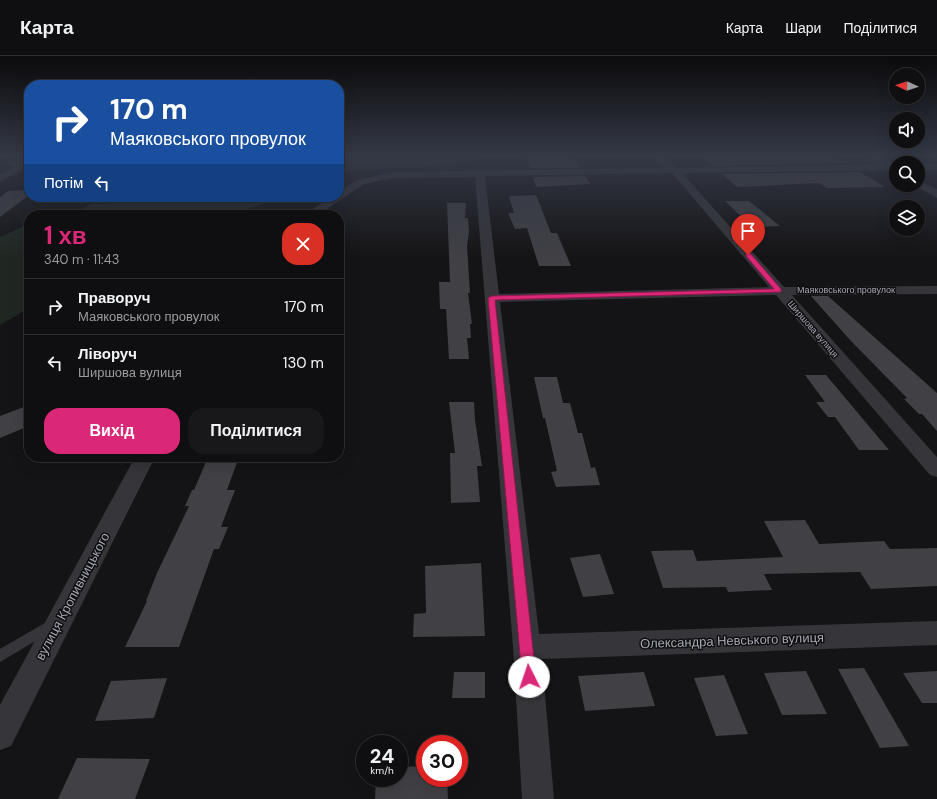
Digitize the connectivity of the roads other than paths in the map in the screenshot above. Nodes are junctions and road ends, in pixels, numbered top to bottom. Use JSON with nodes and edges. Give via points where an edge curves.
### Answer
{"nodes":[{"id":1,"x":482,"y":190,"type":"edge"},
{"id":2,"x":691,"y":190,"type":"edge"},
{"id":3,"x":330,"y":202,"type":"edge"},
{"id":4,"x":318,"y":210,"type":"edge"},
{"id":5,"x":779,"y":290,"type":"junction"},
{"id":6,"x":937,"y":290,"type":"edge"},
{"id":7,"x":492,"y":298,"type":"junction"},
{"id":8,"x":142,"y":462,"type":"edge"},
{"id":9,"x":937,"y":470,"type":"edge"},
{"id":10,"x":58,"y":621,"type":"junction"},
{"id":11,"x":937,"y":633,"type":"edge"},
{"id":12,"x":527,"y":647,"type":"junction"},
{"id":13,"x":0,"y":656,"type":"edge"},
{"id":14,"x":0,"y":735,"type":"edge"},
{"id":15,"x":538,"y":799,"type":"edge"}],
"edges":[{"from":1,"to":7,"type":"street"},
{"from":2,"to":5,"type":"street","name":"Ширшова вулиця"},
{"from":3,"to":4,"type":"street"},
{"from":5,"to":6,"type":"street","name":"Маяковського провулок"},
{"from":5,"to":7,"type":"street","name":"Маяковського провулок"},
{"from":5,"to":9,"type":"street","name":"Ширшова вулиця"},
{"from":7,"to":12,"type":"street"},
{"from":8,"to":10,"type":"street","name":"вулиця Кропивницького"},
{"from":10,"to":13,"type":"lane"},
{"from":10,"to":14,"type":"street","name":"вулиця Кропивницького"},
{"from":11,"to":12,"type":"street","name":"Олександра Невського вулиця"},
{"from":12,"to":15,"type":"street"}]}
